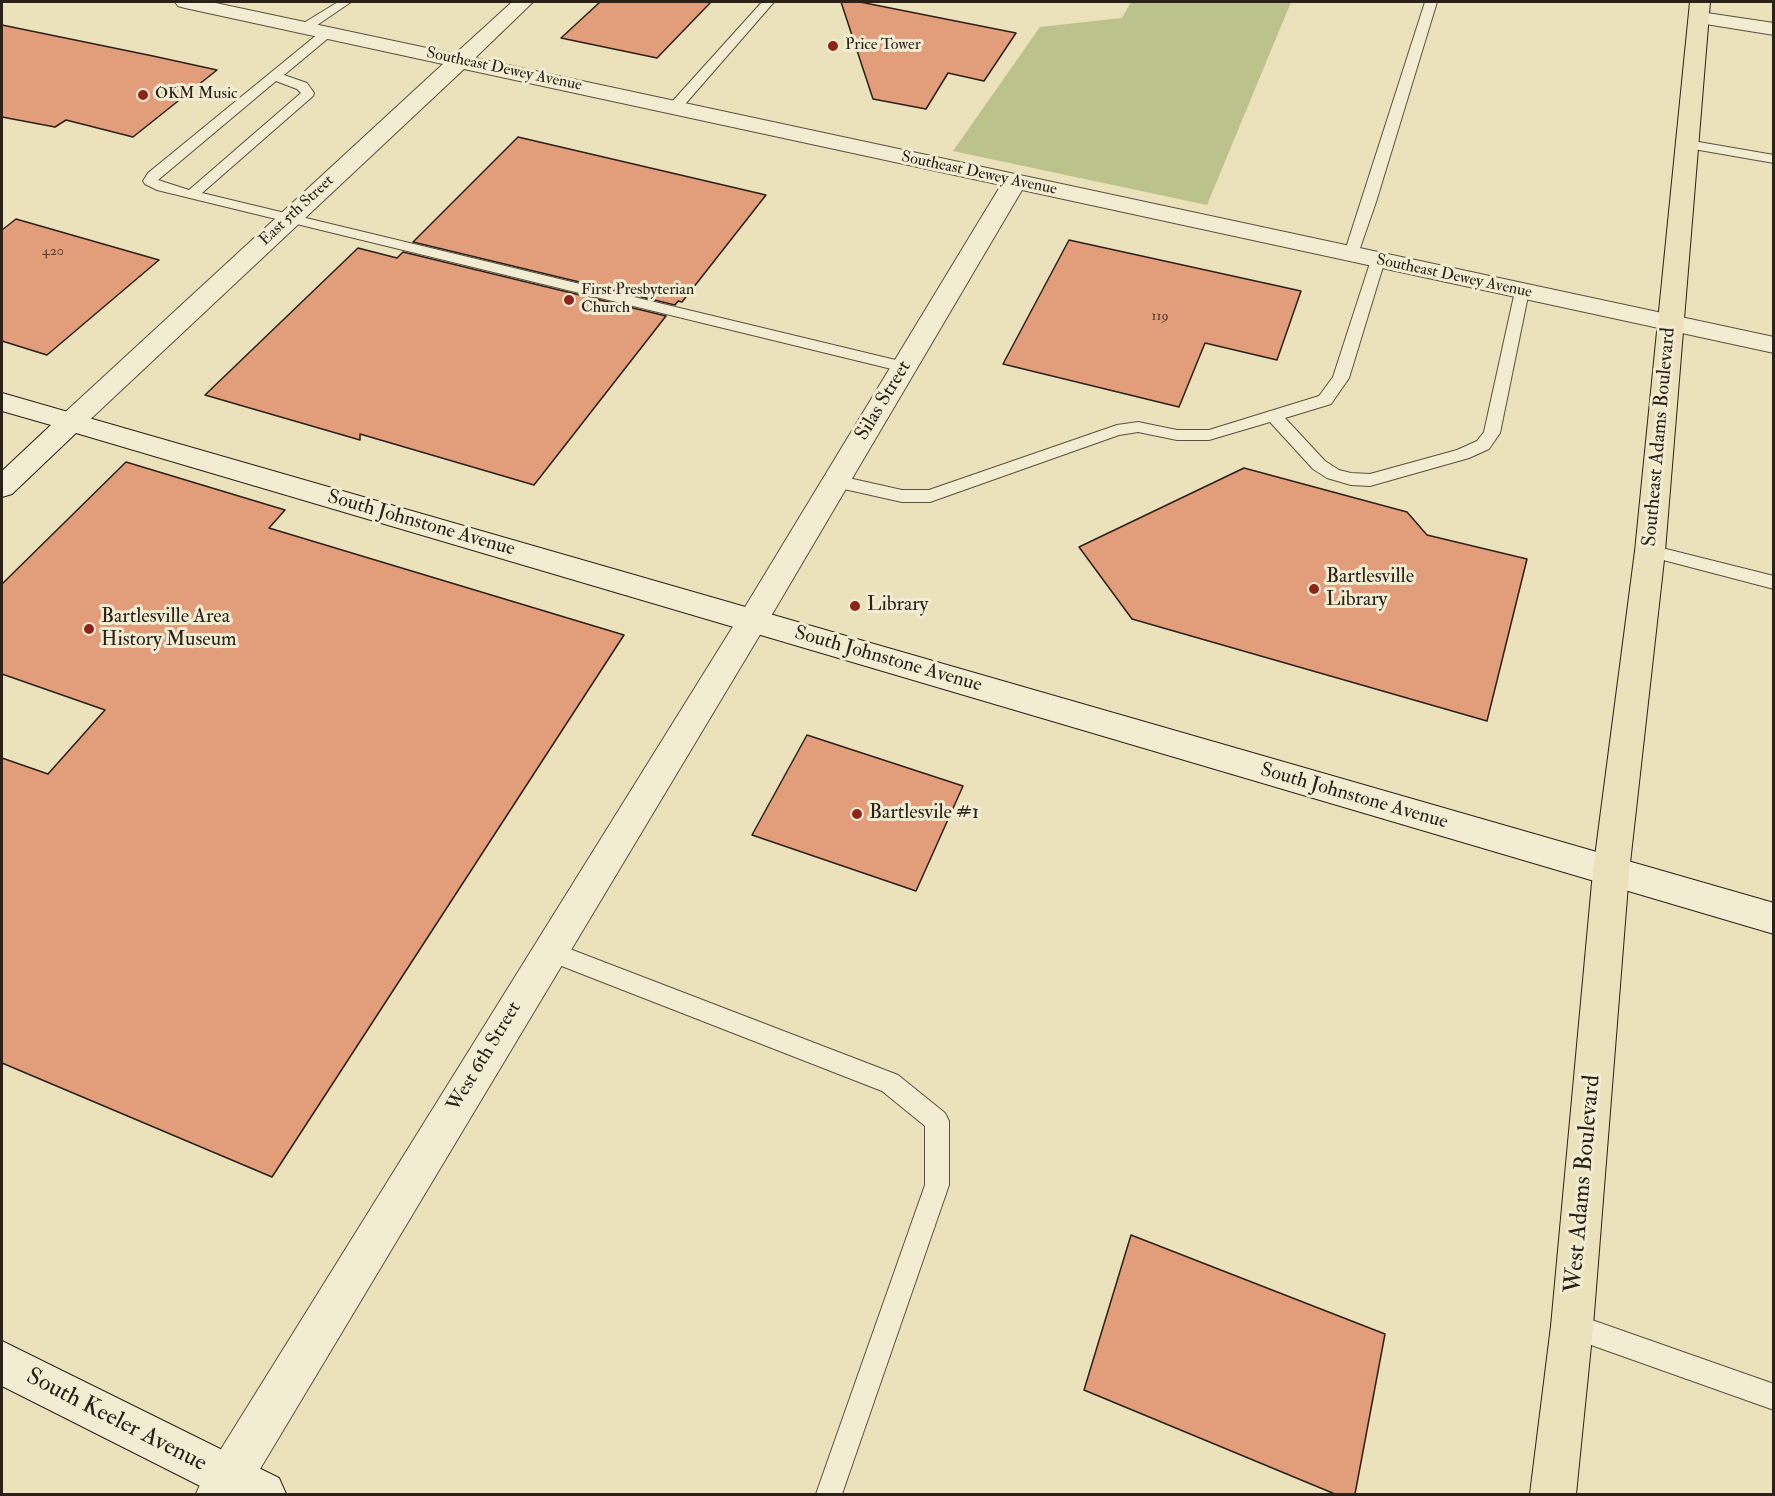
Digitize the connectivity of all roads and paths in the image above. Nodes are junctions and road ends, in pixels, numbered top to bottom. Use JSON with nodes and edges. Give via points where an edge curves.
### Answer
{"nodes":[{"id":1,"x":185,"y":2,"type":"edge"},
{"id":2,"x":345,"y":2,"type":"edge"},
{"id":3,"x":524,"y":2,"type":"edge"},
{"id":4,"x":768,"y":2,"type":"edge"},
{"id":5,"x":1431,"y":2,"type":"edge"},
{"id":6,"x":217,"y":4,"type":"edge"},
{"id":7,"x":1700,"y":10,"type":"edge"},
{"id":8,"x":306,"y":27,"type":"junction"},
{"id":9,"x":1773,"y":29,"type":"edge"},
{"id":10,"x":328,"y":32,"type":"junction"},
{"id":11,"x":459,"y":60,"type":"junction"},
{"id":12,"x":275,"y":76,"type":"junction"},
{"id":13,"x":675,"y":107,"type":"junction"},
{"id":14,"x":1687,"y":144,"type":"junction"},
{"id":15,"x":1773,"y":159,"type":"edge"},
{"id":16,"x":1015,"y":182,"type":"junction"},
{"id":17,"x":192,"y":194,"type":"junction"},
{"id":18,"x":289,"y":219,"type":"junction"},
{"id":19,"x":1351,"y":254,"type":"junction"},
{"id":20,"x":1378,"y":260,"type":"junction"},
{"id":21,"x":1522,"y":291,"type":"junction"},
{"id":22,"x":1669,"y":323,"type":"junction"},
{"id":23,"x":1773,"y":345,"type":"edge"},
{"id":24,"x":904,"y":367,"type":"junction"},
{"id":25,"x":2,"y":402,"type":"edge"},
{"id":26,"x":1274,"y":416,"type":"junction"},
{"id":27,"x":71,"y":422,"type":"junction"},
{"id":28,"x":835,"y":481,"type":"junction"},
{"id":29,"x":2,"y":487,"type":"edge"},
{"id":30,"x":1650,"y":551,"type":"junction"},
{"id":31,"x":1773,"y":583,"type":"edge"},
{"id":32,"x":753,"y":620,"type":"junction"},
{"id":33,"x":1611,"y":872,"type":"junction"},
{"id":34,"x":1773,"y":919,"type":"edge"},
{"id":35,"x":549,"y":951,"type":"junction"},
{"id":36,"x":1572,"y":1326,"type":"junction"},
{"id":37,"x":2,"y":1363,"type":"edge"},
{"id":38,"x":1773,"y":1397,"type":"edge"},
{"id":39,"x":237,"y":1489,"type":"edge"},
{"id":40,"x":830,"y":1494,"type":"edge"},
{"id":41,"x":1553,"y":1494,"type":"edge"}],
"edges":[{"from":1,"to":6,"type":"street","name":"Southeast Dewey Avenue"},
{"from":2,"to":8,"type":"lane"},
{"from":3,"to":11,"type":"street","name":"East 5th Street"},
{"from":4,"to":13,"type":"lane"},
{"from":5,"to":19,"type":"lane"},
{"from":6,"to":8,"type":"street","name":"Southeast Dewey Avenue"},
{"from":7,"to":9,"type":"street"},
{"from":7,"to":14,"type":"main road","name":"Southeast Adams Boulevard"},
{"from":8,"to":10,"type":"street","name":"Southeast Dewey Avenue"},
{"from":10,"to":11,"type":"street","name":"Southeast Dewey Avenue"},
{"from":10,"to":12,"type":"lane"},
{"from":11,"to":13,"type":"street","name":"Southeast Dewey Avenue"},
{"from":11,"to":18,"type":"street","name":"East 5th Street"},
{"from":12,"to":17,"type":"lane","via":[[302,86],[308,93]]},
{"from":12,"to":17,"type":"lane","via":[[150,181]]},
{"from":13,"to":16,"type":"street","name":"Southeast Dewey Avenue"},
{"from":14,"to":15,"type":"lane"},
{"from":14,"to":22,"type":"main road","name":"Southeast Adams Boulevard"},
{"from":16,"to":19,"type":"street","name":"Southeast Dewey Avenue"},
{"from":16,"to":24,"type":"street","name":"Silas Street"},
{"from":17,"to":18,"type":"lane"},
{"from":18,"to":24,"type":"lane"},
{"from":18,"to":27,"type":"street","name":"East 5th Street"},
{"from":19,"to":20,"type":"street","name":"Southeast Dewey Avenue"},
{"from":20,"to":21,"type":"street","name":"Southeast Dewey Avenue"},
{"from":20,"to":26,"type":"lane","via":[[1341,378],[1325,400]]},
{"from":21,"to":22,"type":"street","name":"Southeast Dewey Avenue"},
{"from":21,"to":26,"type":"lane","via":[[1492,433],[1483,445],[1370,480],[1351,479],[1319,465]]},
{"from":22,"to":23,"type":"street","name":"Southeast Dewey Avenue"},
{"from":22,"to":30,"type":"main road","name":"Southeast Adams Boulevard"},
{"from":24,"to":28,"type":"street","name":"Silas Street"},
{"from":25,"to":27,"type":"street","name":"South Johnstone Avenue"},
{"from":26,"to":28,"type":"lane","via":[[1209,435],[1177,435],[1138,427],[1117,430],[930,496],[902,496]]},
{"from":27,"to":29,"type":"street","name":"East 5th Street"},
{"from":27,"to":32,"type":"street","name":"South Johnstone Avenue"},
{"from":28,"to":32,"type":"street","name":"Silas Street"},
{"from":30,"to":31,"type":"lane"},
{"from":30,"to":33,"type":"main road","name":"Southeast Adams Boulevard"},
{"from":32,"to":33,"type":"street","name":"South Johnstone Avenue"},
{"from":32,"to":35,"type":"street","name":"West 6th Street"},
{"from":33,"to":34,"type":"street","name":"South Johnstone Avenue"},
{"from":33,"to":36,"type":"main road","name":"West Adams Boulevard"},
{"from":35,"to":39,"type":"street","name":"West 6th Street"},
{"from":35,"to":40,"type":"lane","via":[[890,1083],[937,1121],[937,1185]]},
{"from":36,"to":38,"type":"lane"},
{"from":36,"to":41,"type":"main road","name":"West Adams Boulevard"},
{"from":37,"to":39,"type":"street","name":"South Keeler Avenue"}]}
